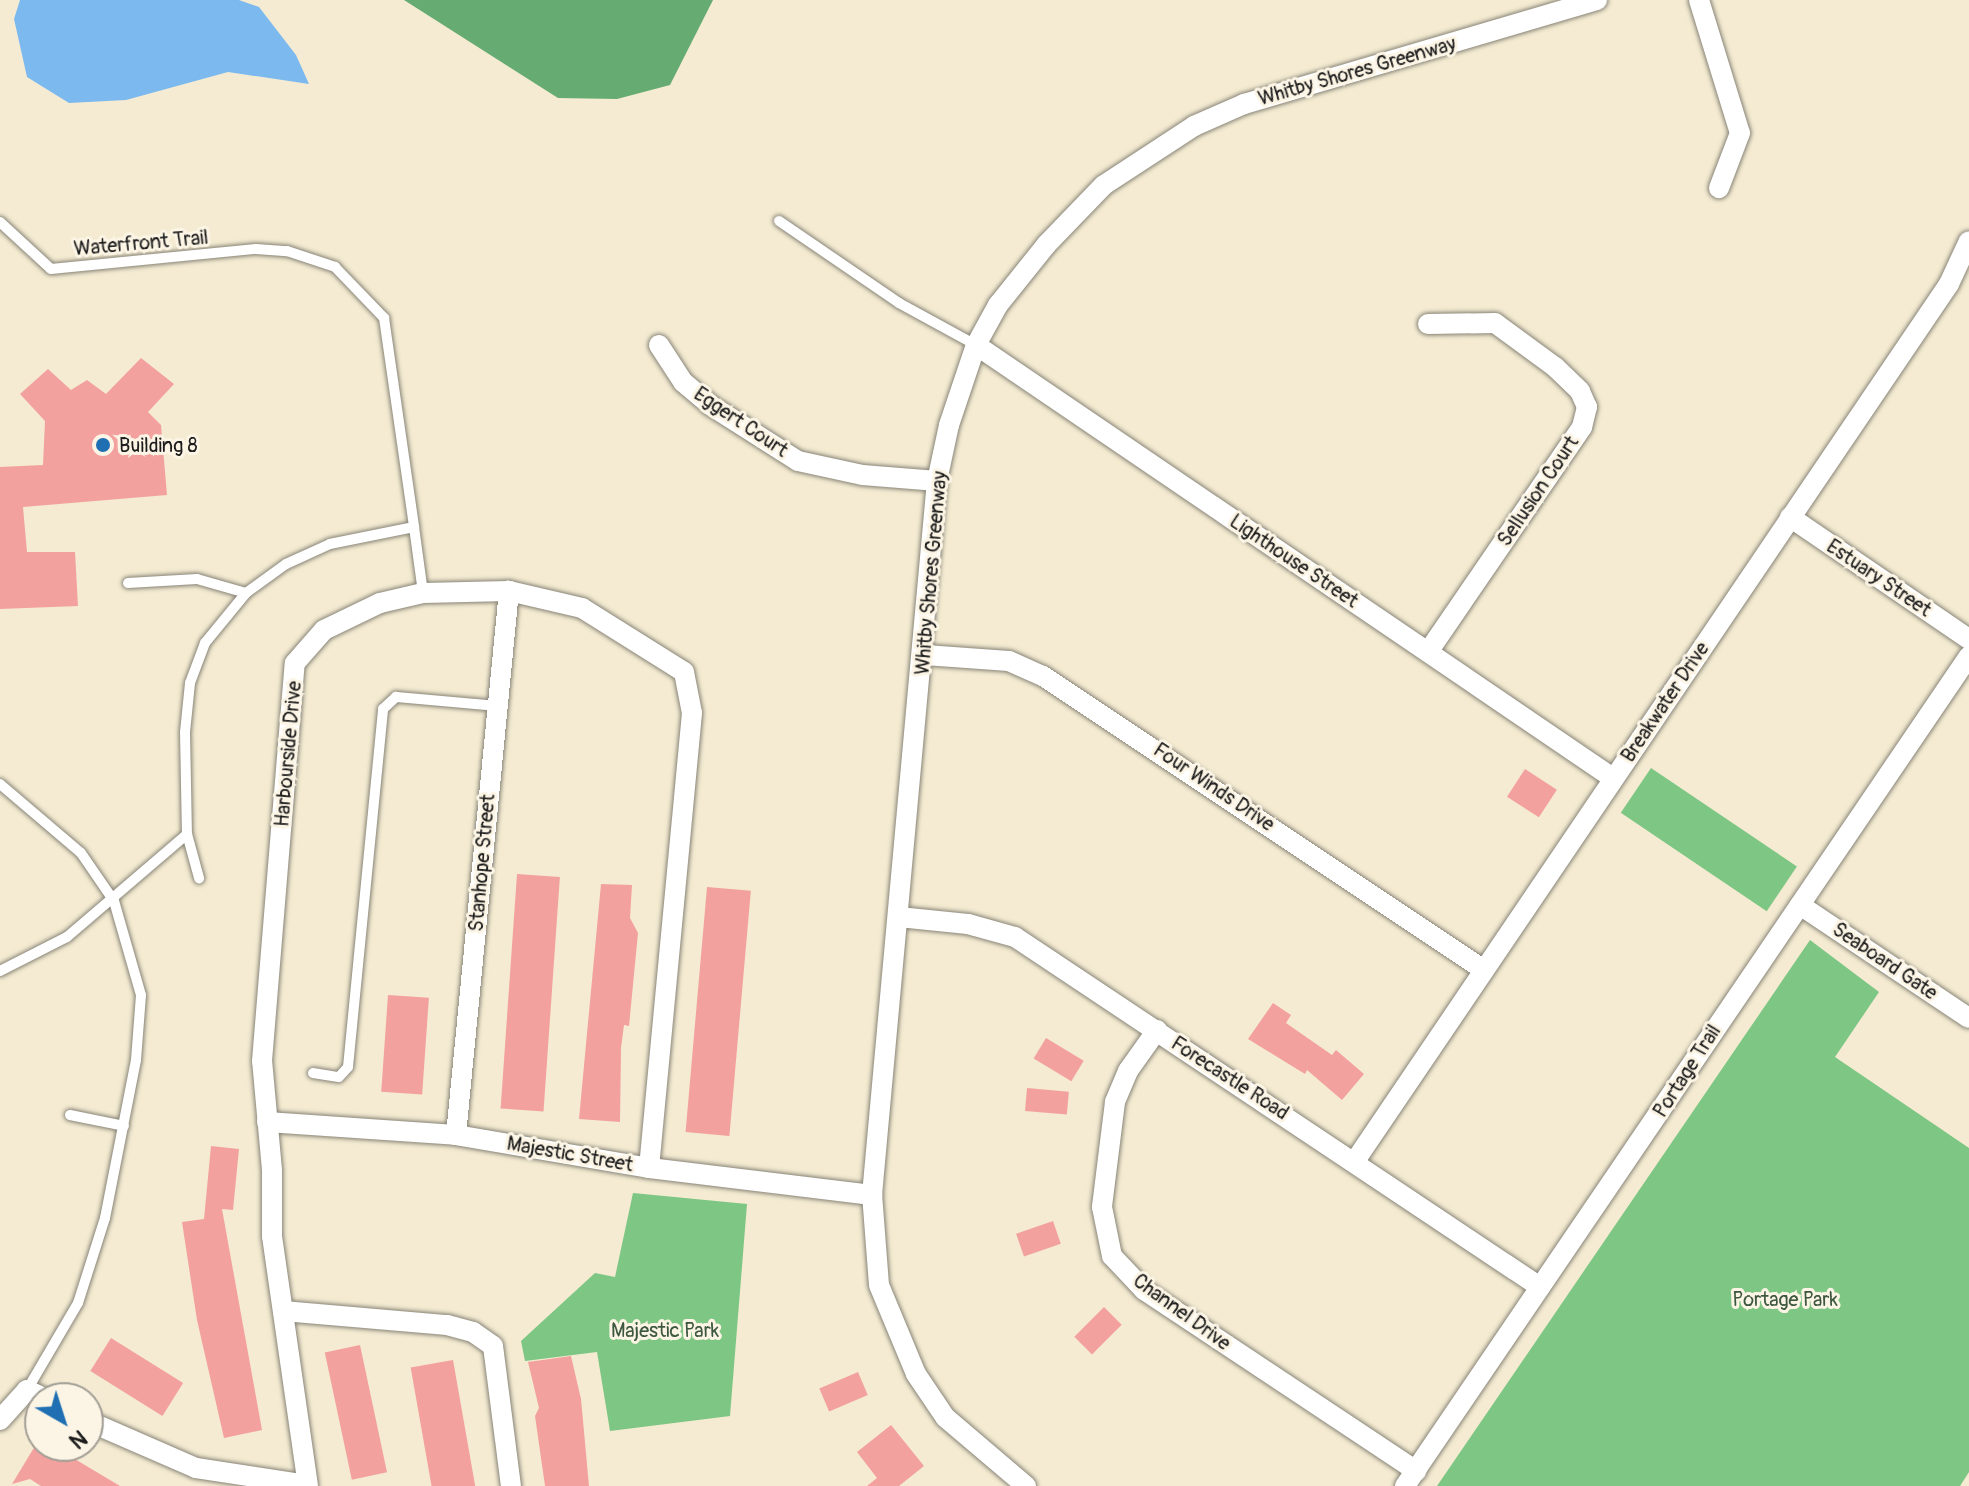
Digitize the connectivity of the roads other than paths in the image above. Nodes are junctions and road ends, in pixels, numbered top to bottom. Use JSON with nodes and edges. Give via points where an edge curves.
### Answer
{"nodes":[{"id":1,"x":1597,"y":0,"type":"edge"},
{"id":2,"x":1699,"y":0,"type":"edge"},
{"id":3,"x":1719,"y":188,"type":"dead end"},
{"id":4,"x":779,"y":221,"type":"dead end"},
{"id":5,"x":0,"y":222,"type":"edge"},
{"id":6,"x":1969,"y":241,"type":"edge"},
{"id":7,"x":1428,"y":324,"type":"dead end"},
{"id":8,"x":659,"y":345,"type":"dead end"},
{"id":9,"x":976,"y":345,"type":"junction"},
{"id":10,"x":937,"y":481,"type":"junction"},
{"id":11,"x":1790,"y":517,"type":"junction"},
{"id":12,"x":414,"y":527,"type":"junction"},
{"id":13,"x":128,"y":583,"type":"dead end"},
{"id":14,"x":509,"y":591,"type":"junction"},
{"id":15,"x":246,"y":593,"type":"junction"},
{"id":16,"x":423,"y":593,"type":"junction"},
{"id":17,"x":1969,"y":639,"type":"edge"},
{"id":18,"x":1428,"y":652,"type":"junction"},
{"id":19,"x":925,"y":655,"type":"junction"},
{"id":20,"x":1969,"y":656,"type":"edge"},
{"id":21,"x":496,"y":706,"type":"junction"},
{"id":22,"x":1613,"y":778,"type":"junction"},
{"id":23,"x":0,"y":784,"type":"edge"},
{"id":24,"x":187,"y":834,"type":"junction"},
{"id":25,"x":199,"y":878,"type":"dead end"},
{"id":26,"x":114,"y":901,"type":"junction"},
{"id":27,"x":1800,"y":905,"type":"junction"},
{"id":28,"x":899,"y":917,"type":"junction"},
{"id":29,"x":1484,"y":970,"type":"junction"},
{"id":30,"x":0,"y":971,"type":"edge"},
{"id":31,"x":1969,"y":1018,"type":"edge"},
{"id":32,"x":1157,"y":1030,"type":"junction"},
{"id":33,"x":313,"y":1073,"type":"dead end"},
{"id":34,"x":70,"y":1115,"type":"dead end"},
{"id":35,"x":267,"y":1122,"type":"junction"},
{"id":36,"x":124,"y":1126,"type":"junction"},
{"id":37,"x":456,"y":1135,"type":"junction"},
{"id":38,"x":1355,"y":1161,"type":"junction"},
{"id":39,"x":649,"y":1168,"type":"junction"},
{"id":40,"x":872,"y":1195,"type":"junction"},
{"id":41,"x":1540,"y":1287,"type":"junction"},
{"id":42,"x":283,"y":1311,"type":"junction"},
{"id":43,"x":42,"y":1382,"type":"edge"},
{"id":44,"x":24,"y":1403,"type":"edge"},
{"id":45,"x":0,"y":1420,"type":"edge"},
{"id":46,"x":104,"y":1428,"type":"edge"},
{"id":47,"x":1410,"y":1478,"type":"edge"},
{"id":48,"x":308,"y":1485,"type":"edge"},
{"id":49,"x":511,"y":1486,"type":"edge"},
{"id":50,"x":1026,"y":1486,"type":"edge"}],
"edges":[{"from":1,"to":9,"type":"street","name":"Whitby Shores Greenway","via":[[1244,104],[1194,126],[1104,185],[998,305]]},
{"from":2,"to":3,"type":"street","via":[[1740,133]]},
{"from":4,"to":9,"type":"lane","via":[[910,310]]},
{"from":5,"to":12,"type":"lane","name":"Waterfront Trail","via":[[51,269],[256,249],[287,251],[335,267],[384,318]]},
{"from":6,"to":11,"type":"street","name":"Breakwater Drive","via":[[1949,284]]},
{"from":7,"to":18,"type":"street","name":"Sellusion Court","via":[[1495,323],[1555,367],[1580,391],[1587,407],[1582,427]]},
{"from":8,"to":10,"type":"street","name":"Eggert Court","via":[[683,382],[710,405],[798,461],[863,475]]},
{"from":9,"to":10,"type":"street","name":"Whitby Shores Greenway"},
{"from":9,"to":18,"type":"street","name":"Lighthouse Street"},
{"from":10,"to":19,"type":"street","name":"Whitby Shores Greenway"},
{"from":11,"to":17,"type":"street","name":"Estuary Street"},
{"from":11,"to":22,"type":"street","name":"Breakwater Drive"},
{"from":12,"to":15,"type":"lane","via":[[330,544],[286,564]]},
{"from":12,"to":16,"type":"lane","name":"Waterfront Trail"},
{"from":13,"to":15,"type":"lane","via":[[197,579]]},
{"from":14,"to":16,"type":"street","name":"Harbourside Drive"},
{"from":14,"to":21,"type":"street","name":"Stanhope Street"},
{"from":14,"to":39,"type":"street","name":"Harbourside Drive","via":[[582,608],[684,672],[691,690]]},
{"from":15,"to":24,"type":"lane","via":[[212,632],[190,683],[185,732]]},
{"from":16,"to":35,"type":"street","name":"Harbourside Drive","via":[[380,603],[324,630],[295,663],[262,1061]]},
{"from":18,"to":22,"type":"street","name":"Lighthouse Street"},
{"from":19,"to":28,"type":"street","name":"Whitby Shores Greenway"},
{"from":19,"to":29,"type":"street","name":"Four Winds Drive","via":[[1009,661],[1043,676]]},
{"from":20,"to":27,"type":"street","name":"Portage Trail"},
{"from":21,"to":33,"type":"lane","via":[[396,697],[383,709],[348,1067],[339,1077]]},
{"from":21,"to":37,"type":"street","name":"Stanhope Street"},
{"from":22,"to":29,"type":"street","name":"Breakwater Drive"},
{"from":23,"to":26,"type":"lane","via":[[81,853]]},
{"from":24,"to":25,"type":"lane"},
{"from":24,"to":26,"type":"lane"},
{"from":26,"to":30,"type":"lane","via":[[67,937]]},
{"from":26,"to":36,"type":"lane","via":[[141,995]]},
{"from":27,"to":31,"type":"street","name":"Seaboard Gate"},
{"from":27,"to":41,"type":"street","name":"Portage Trail"},
{"from":28,"to":32,"type":"street","name":"Forecastle Road","via":[[968,924],[1015,937]]},
{"from":28,"to":40,"type":"street","name":"Whitby Shores Greenway"},
{"from":29,"to":38,"type":"street","name":"Breakwater Drive"},
{"from":32,"to":38,"type":"street","name":"Forecastle Road"},
{"from":32,"to":47,"type":"street","name":"Channel Drive","via":[[1128,1071],[1115,1102],[1102,1207],[1112,1256],[1144,1290]]},
{"from":34,"to":36,"type":"lane"},
{"from":35,"to":37,"type":"street","name":"Majestic Street"},
{"from":35,"to":42,"type":"street","name":"Harbourside Drive","via":[[272,1236]]},
{"from":36,"to":43,"type":"lane","via":[[105,1218],[78,1303]]},
{"from":37,"to":39,"type":"street","name":"Majestic Street"},
{"from":38,"to":41,"type":"street","name":"Forecastle Road"},
{"from":39,"to":40,"type":"street","name":"Majestic Street"},
{"from":40,"to":50,"type":"street","name":"Whitby Shores Greenway","via":[[879,1285],[916,1374],[945,1417]]},
{"from":41,"to":47,"type":"street","name":"Portage Trail"},
{"from":42,"to":48,"type":"street","name":"Harbourside Drive"},
{"from":42,"to":49,"type":"street","via":[[447,1325],[473,1332],[493,1346]]},
{"from":44,"to":45,"type":"street"},
{"from":46,"to":48,"type":"street","via":[[196,1468]]}]}
